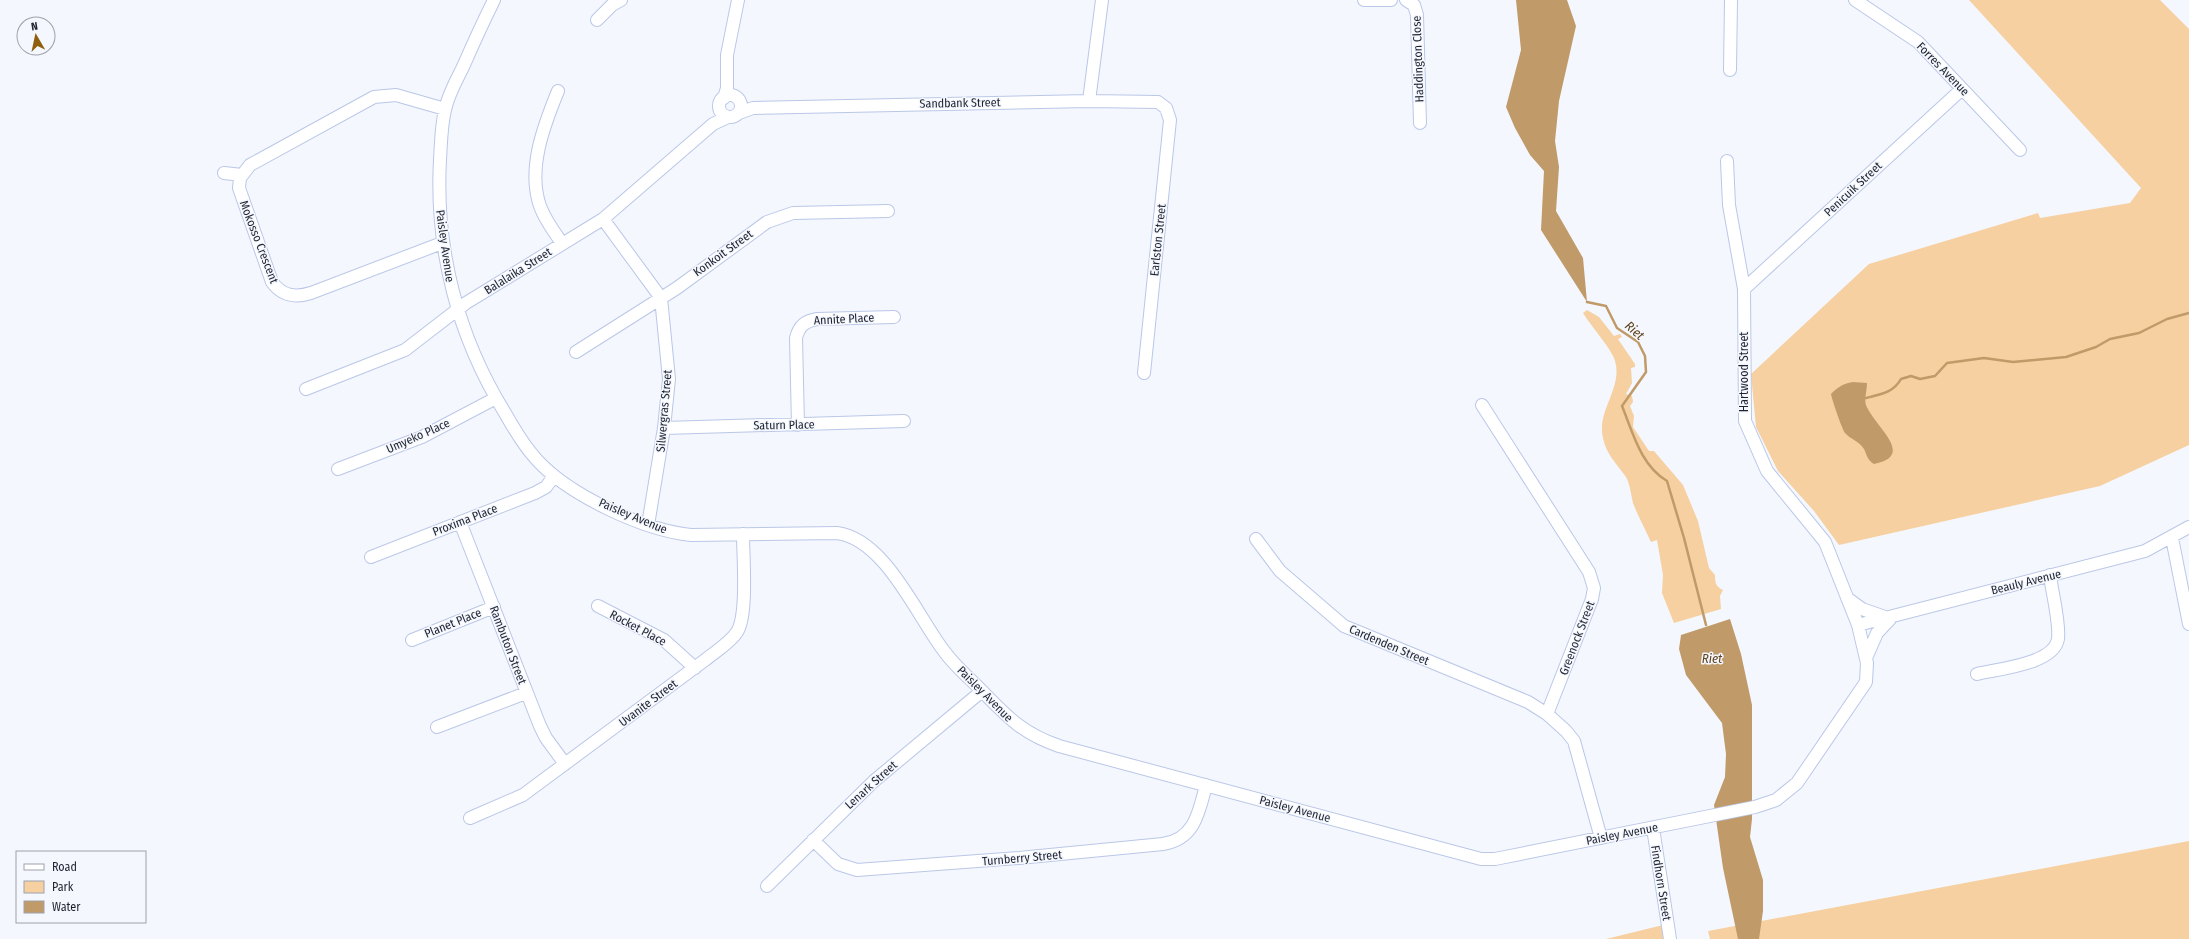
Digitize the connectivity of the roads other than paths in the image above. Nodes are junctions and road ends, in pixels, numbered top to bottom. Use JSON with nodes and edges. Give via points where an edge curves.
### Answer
{"nodes":[{"id":1,"x":494,"y":0,"type":"edge"},
{"id":2,"x":620,"y":0,"type":"edge"},
{"id":3,"x":738,"y":0,"type":"edge"},
{"id":4,"x":1102,"y":0,"type":"edge"},
{"id":5,"x":1364,"y":0,"type":"edge"},
{"id":6,"x":1391,"y":0,"type":"edge"},
{"id":7,"x":1406,"y":0,"type":"edge"},
{"id":8,"x":1731,"y":0,"type":"edge"},
{"id":9,"x":1855,"y":0,"type":"edge"},
{"id":10,"x":597,"y":20,"type":"dead end"},
{"id":11,"x":1730,"y":70,"type":"dead end"},
{"id":12,"x":1962,"y":89,"type":"junction"},
{"id":13,"x":558,"y":91,"type":"dead end"},
{"id":14,"x":729,"y":98,"type":"junction"},
{"id":15,"x":1089,"y":101,"type":"junction"},
{"id":16,"x":752,"y":108,"type":"junction"},
{"id":17,"x":1166,"y":108,"type":"joint"},
{"id":18,"x":445,"y":109,"type":"junction"},
{"id":19,"x":734,"y":115,"type":"junction"},
{"id":20,"x":1420,"y":123,"type":"dead end"},
{"id":21,"x":713,"y":124,"type":"junction"},
{"id":22,"x":2020,"y":150,"type":"dead end"},
{"id":23,"x":1727,"y":161,"type":"dead end"},
{"id":24,"x":224,"y":173,"type":"dead end"},
{"id":25,"x":242,"y":175,"type":"junction"},
{"id":26,"x":888,"y":210,"type":"dead end"},
{"id":27,"x":603,"y":219,"type":"junction"},
{"id":28,"x":442,"y":243,"type":"junction"},
{"id":29,"x":562,"y":244,"type":"junction"},
{"id":30,"x":1744,"y":289,"type":"junction"},
{"id":31,"x":661,"y":298,"type":"junction"},
{"id":32,"x":458,"y":311,"type":"junction"},
{"id":33,"x":894,"y":317,"type":"dead end"},
{"id":34,"x":576,"y":352,"type":"dead end"},
{"id":35,"x":1144,"y":373,"type":"dead end"},
{"id":36,"x":306,"y":389,"type":"dead end"},
{"id":37,"x":496,"y":398,"type":"junction"},
{"id":38,"x":1482,"y":405,"type":"dead end"},
{"id":39,"x":904,"y":421,"type":"dead end"},
{"id":40,"x":798,"y":425,"type":"junction"},
{"id":41,"x":664,"y":428,"type":"junction"},
{"id":42,"x":338,"y":469,"type":"dead end"},
{"id":43,"x":554,"y":476,"type":"junction"},
{"id":44,"x":460,"y":522,"type":"junction"},
{"id":45,"x":648,"y":525,"type":"junction"},
{"id":46,"x":2189,"y":527,"type":"edge"},
{"id":47,"x":743,"y":534,"type":"junction"},
{"id":48,"x":2172,"y":538,"type":"junction"},
{"id":49,"x":1256,"y":539,"type":"dead end"},
{"id":50,"x":372,"y":557,"type":"dead end"},
{"id":51,"x":2050,"y":575,"type":"junction"},
{"id":52,"x":1847,"y":598,"type":"junction"},
{"id":53,"x":598,"y":606,"type":"dead end"},
{"id":54,"x":494,"y":607,"type":"junction"},
{"id":55,"x":1889,"y":617,"type":"junction"},
{"id":56,"x":2189,"y":624,"type":"edge"},
{"id":57,"x":1858,"y":625,"type":"junction"},
{"id":58,"x":412,"y":640,"type":"dead end"},
{"id":59,"x":1866,"y":658,"type":"junction"},
{"id":60,"x":695,"y":668,"type":"junction"},
{"id":61,"x":1977,"y":674,"type":"dead end"},
{"id":62,"x":982,"y":691,"type":"junction"},
{"id":63,"x":526,"y":692,"type":"junction"},
{"id":64,"x":1547,"y":714,"type":"junction"},
{"id":65,"x":437,"y":727,"type":"dead end"},
{"id":66,"x":565,"y":764,"type":"junction"},
{"id":67,"x":1206,"y":785,"type":"junction"},
{"id":68,"x":470,"y":818,"type":"dead end"},
{"id":69,"x":1653,"y":828,"type":"junction"},
{"id":70,"x":1601,"y":838,"type":"junction"},
{"id":71,"x":813,"y":840,"type":"junction"},
{"id":72,"x":767,"y":886,"type":"dead end"},
{"id":73,"x":1670,"y":939,"type":"edge"}],
"edges":[{"from":1,"to":18,"type":"street","name":"Paisley Avenue"},
{"from":2,"to":10,"type":"street"},
{"from":3,"to":14,"type":"street","name":"Balalaika Street","via":[[727,55]]},
{"from":4,"to":15,"type":"street"},
{"from":5,"to":6,"type":"street"},
{"from":7,"to":20,"type":"street","name":"Haddington Close","via":[[1414,5],[1417,15]]},
{"from":8,"to":11,"type":"street"},
{"from":9,"to":12,"type":"street","name":"Forres Avenue","via":[[1918,42]]},
{"from":12,"to":22,"type":"street","name":"Forres Avenue"},
{"from":12,"to":30,"type":"street","name":"Penicuik Street"},
{"from":13,"to":29,"type":"street","via":[[542,134],[537,193],[544,214]]},
{"from":14,"to":16,"type":"street"},
{"from":14,"to":19,"type":"street","via":[[741,107]]},
{"from":14,"to":19,"type":"street","via":[[722,113]]},
{"from":14,"to":21,"type":"street","name":"Balalaika Street"},
{"from":15,"to":16,"type":"street","name":"Sandbank Street"},
{"from":15,"to":17,"type":"street","name":"Sandbank Street","via":[[1151,100]]},
{"from":16,"to":19,"type":"street","name":"Sandbank Street"},
{"from":17,"to":35,"type":"street","name":"Earlston Street","via":[[1170,120],[1169,134]]},
{"from":18,"to":25,"type":"street","via":[[396,95],[374,97],[255,162]]},
{"from":18,"to":28,"type":"street","name":"Paisley Avenue","via":[[439,187]]},
{"from":19,"to":21,"type":"street","name":"Balalaika Street"},
{"from":21,"to":27,"type":"street","name":"Balalaika Street"},
{"from":23,"to":30,"type":"street","name":"Hartwood Street","via":[[1729,205]]},
{"from":24,"to":25,"type":"street"},
{"from":25,"to":28,"type":"street","name":"Mokosso Crescent","via":[[239,188],[242,200],[267,272],[276,288],[288,295],[311,293]]},
{"from":26,"to":31,"type":"street","name":"Konkoit Street","via":[[797,213],[776,218],[750,233]]},
{"from":27,"to":29,"type":"street","name":"Balalaika Street"},
{"from":27,"to":31,"type":"street"},
{"from":28,"to":32,"type":"street","name":"Paisley Avenue"},
{"from":29,"to":32,"type":"street","name":"Balalaika Street","via":[[466,303]]},
{"from":30,"to":52,"type":"street","name":"Hartwood Street","via":[[1746,426],[1767,471],[1825,542]]},
{"from":31,"to":34,"type":"street","name":"Konkoit Street"},
{"from":31,"to":41,"type":"street","name":"Silwergras Street","via":[[669,379]]},
{"from":32,"to":36,"type":"street","name":"Balalaika Street","via":[[406,350]]},
{"from":32,"to":37,"type":"street","name":"Paisley Avenue","via":[[471,349]]},
{"from":33,"to":40,"type":"street","name":"Annite Place","via":[[817,319],[800,327],[796,338]]},
{"from":37,"to":42,"type":"street","name":"Umyeko Place","via":[[428,434]]},
{"from":37,"to":43,"type":"street","name":"Paisley Avenue","via":[[523,443]]},
{"from":38,"to":64,"type":"street","name":"Greenock Street","via":[[1593,582],[1592,599]]},
{"from":39,"to":40,"type":"street","name":"Saturn Place"},
{"from":40,"to":41,"type":"street","name":"Saturn Place"},
{"from":41,"to":45,"type":"street","name":"Silwergras Street"},
{"from":43,"to":44,"type":"street","name":"Proxima Place","via":[[542,490]]},
{"from":43,"to":45,"type":"street","name":"Paisley Avenue","via":[[583,494]]},
{"from":44,"to":50,"type":"street","name":"Proxima Place"},
{"from":44,"to":54,"type":"street","name":"Rambuton Street"},
{"from":45,"to":47,"type":"street","name":"Paisley Avenue","via":[[668,532],[691,535]]},
{"from":46,"to":48,"type":"street","name":"Beauly Avenue"},
{"from":47,"to":60,"type":"street","name":"Uvanite Street","via":[[741,624],[732,638]]},
{"from":47,"to":62,"type":"street","name":"Paisley Avenue","via":[[837,533],[850,535],[863,542],[908,594],[947,655]]},
{"from":48,"to":51,"type":"street","name":"Beauly Avenue","via":[[2145,551]]},
{"from":48,"to":56,"type":"street"},
{"from":49,"to":64,"type":"street","name":"Cardenden Street","via":[[1280,570],[1344,626],[1528,702]]},
{"from":51,"to":55,"type":"street","name":"Beauly Avenue"},
{"from":51,"to":61,"type":"street","via":[[2058,628],[2058,639],[2053,651],[2038,660]]},
{"from":52,"to":55,"type":"street","via":[[1862,609]]},
{"from":52,"to":57,"type":"street","name":"Hartwood Street"},
{"from":53,"to":60,"type":"street","name":"Rocket Place","via":[[664,640]]},
{"from":54,"to":58,"type":"street","name":"Planet Place"},
{"from":54,"to":63,"type":"street","name":"Rambuton Street"},
{"from":55,"to":57,"type":"street","name":"Beauly Avenue"},
{"from":55,"to":59,"type":"street","via":[[1877,634]]},
{"from":57,"to":59,"type":"street","name":"Paisley Avenue"},
{"from":59,"to":69,"type":"street","name":"Paisley Avenue","via":[[1868,672],[1864,687],[1797,783],[1776,800],[1755,807]]},
{"from":60,"to":66,"type":"street","name":"Uvanite Street"},
{"from":62,"to":67,"type":"street","name":"Paisley Avenue","via":[[1019,727],[1046,741]]},
{"from":62,"to":71,"type":"street","name":"Lenark Street","via":[[874,781]]},
{"from":63,"to":65,"type":"street"},
{"from":63,"to":66,"type":"street","name":"Rambuton Street","via":[[543,733]]},
{"from":64,"to":70,"type":"street","via":[[1566,730],[1574,741]]},
{"from":66,"to":68,"type":"street","name":"Uvanite Street","via":[[519,798]]},
{"from":67,"to":70,"type":"street","name":"Paisley Avenue","via":[[1481,859],[1495,859]]},
{"from":67,"to":71,"type":"street","name":"Turnberry Street","via":[[1192,828],[1177,840],[1163,844],[857,870],[838,864]]},
{"from":69,"to":70,"type":"street","name":"Paisley Avenue"},
{"from":69,"to":73,"type":"street","name":"Findhorn Street"},
{"from":71,"to":72,"type":"street","name":"Lenark Street"}]}
